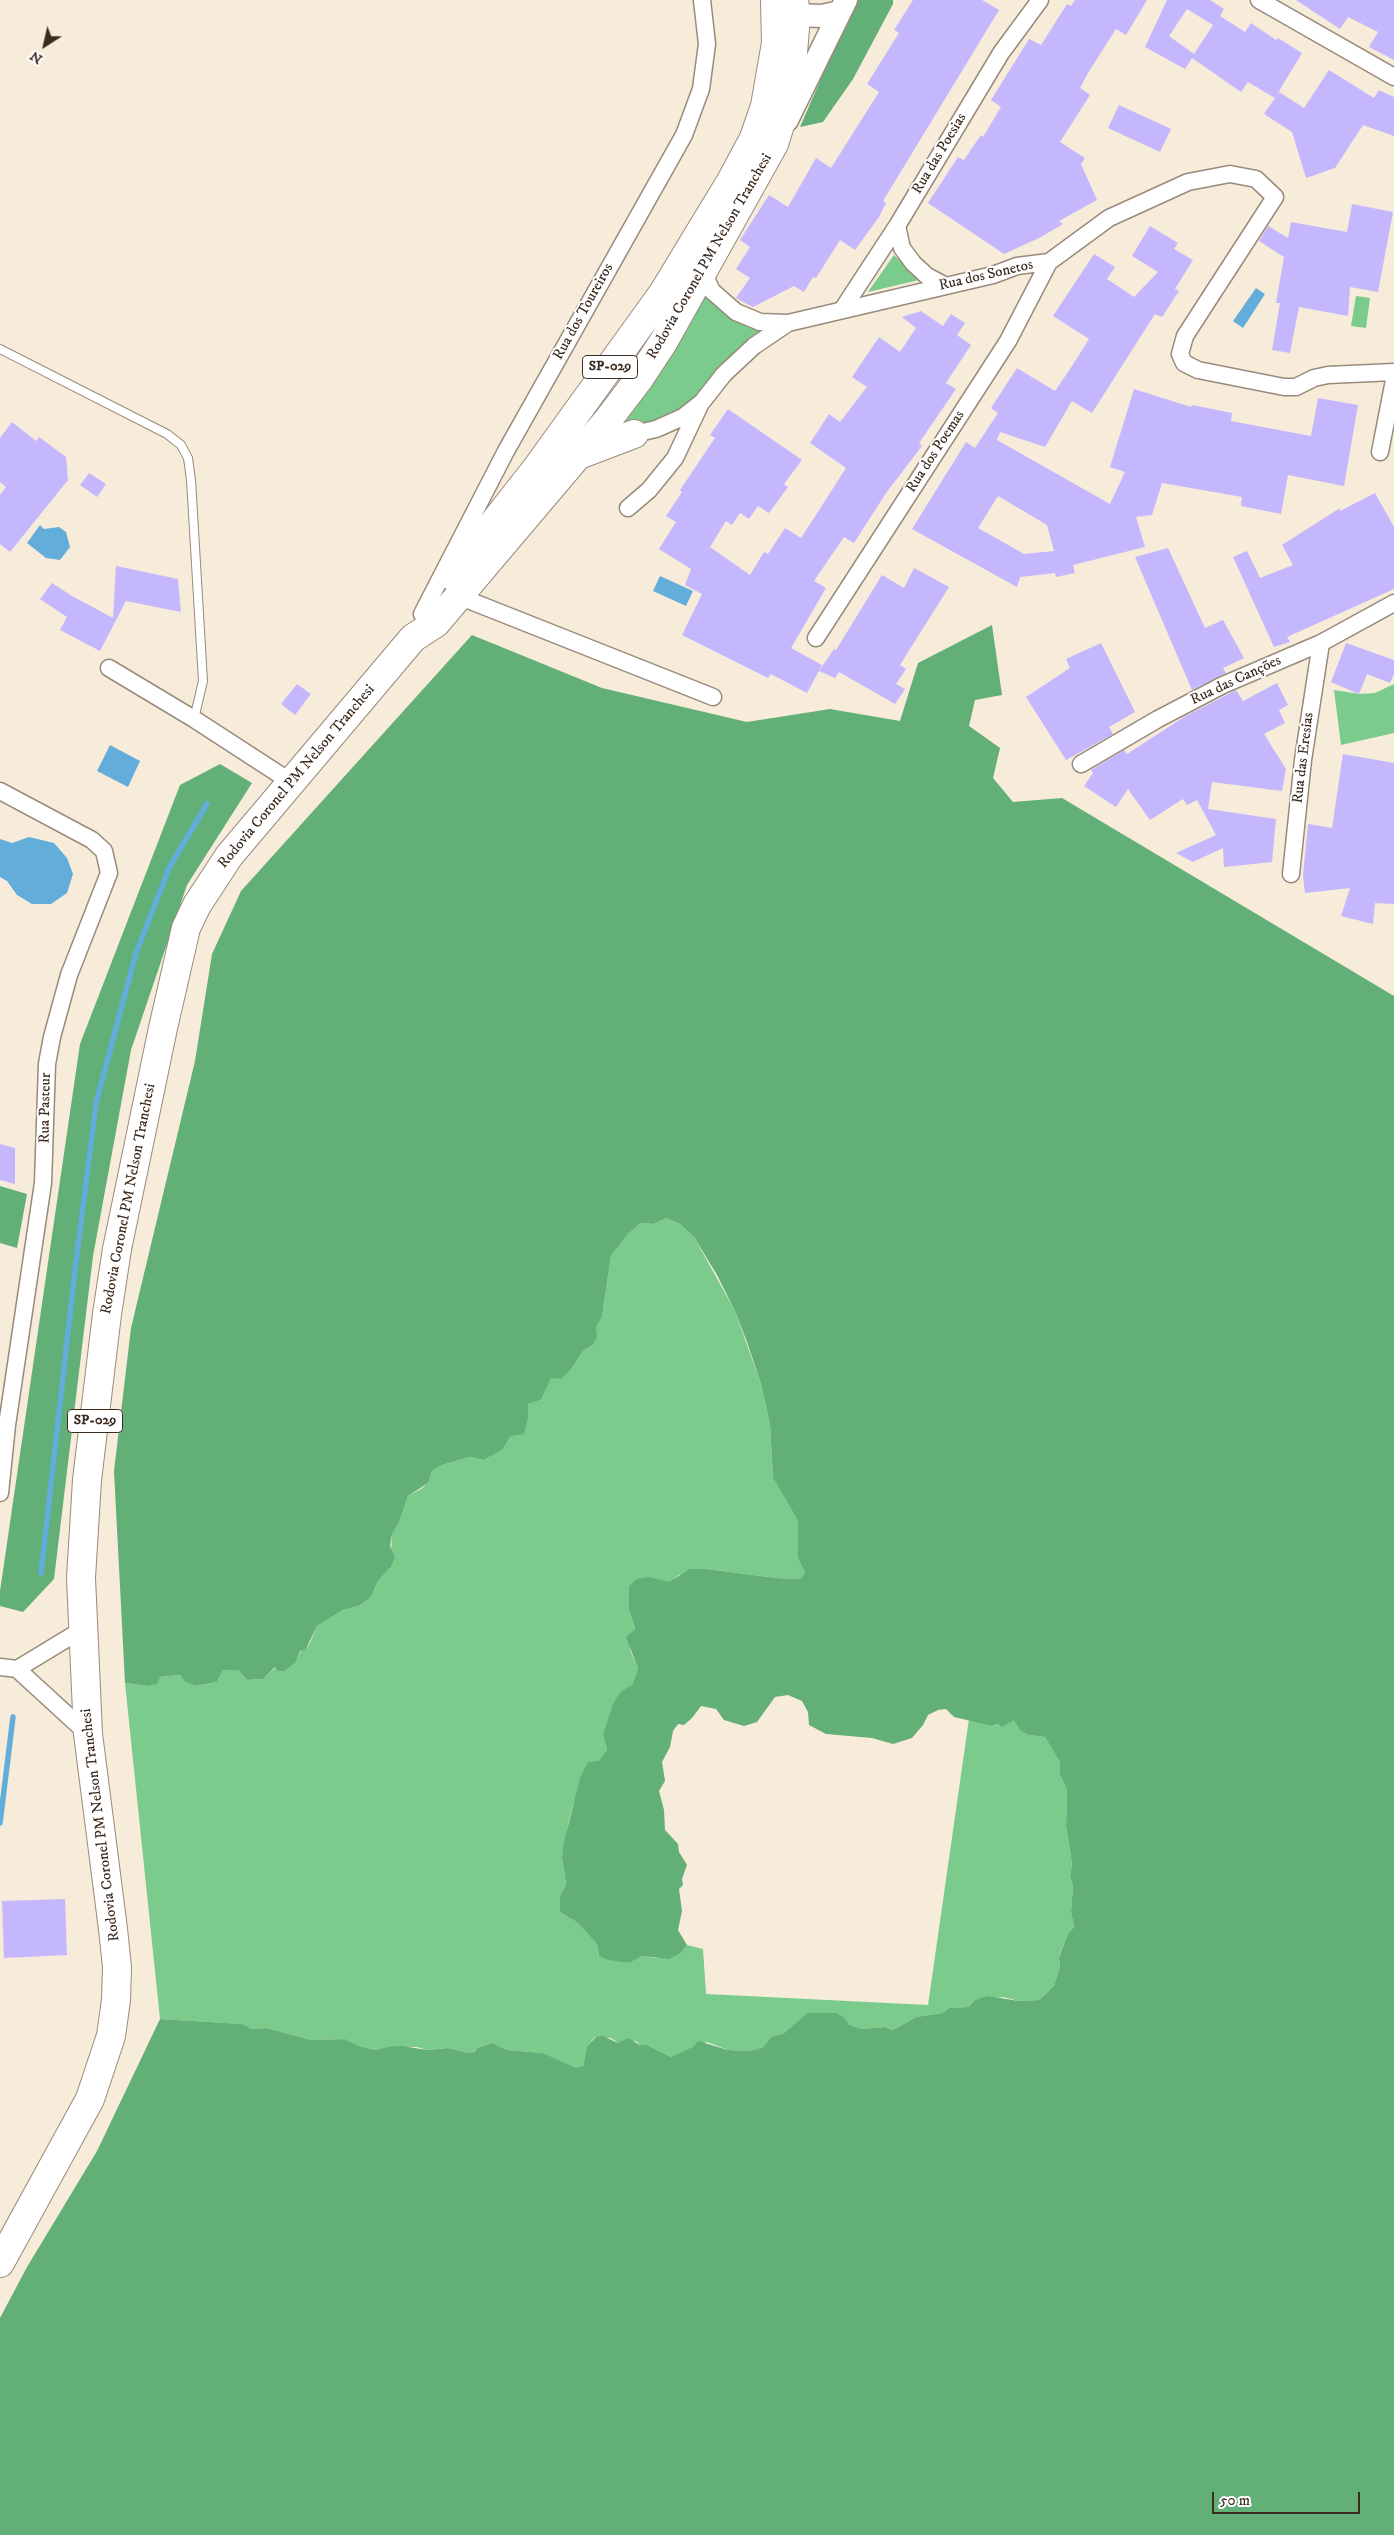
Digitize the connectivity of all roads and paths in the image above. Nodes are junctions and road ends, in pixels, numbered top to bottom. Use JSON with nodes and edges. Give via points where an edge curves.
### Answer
{"nodes":[{"id":1,"x":702,"y":0,"type":"edge"},
{"id":2,"x":1040,"y":0,"type":"edge"},
{"id":3,"x":1259,"y":0,"type":"edge"},
{"id":4,"x":788,"y":5,"type":"edge"},
{"id":5,"x":843,"y":6,"type":"edge"},
{"id":6,"x":1394,"y":78,"type":"edge"},
{"id":7,"x":774,"y":144,"type":"junction"},
{"id":8,"x":896,"y":226,"type":"junction"},
{"id":9,"x":1049,"y":262,"type":"junction"},
{"id":10,"x":702,"y":270,"type":"junction"},
{"id":11,"x":944,"y":286,"type":"junction"},
{"id":12,"x":663,"y":293,"type":"junction"},
{"id":13,"x":842,"y":310,"type":"junction"},
{"id":14,"x":788,"y":323,"type":"junction"},
{"id":15,"x":0,"y":349,"type":"edge"},
{"id":16,"x":1394,"y":372,"type":"edge"},
{"id":17,"x":1394,"y":380,"type":"edge"},
{"id":18,"x":702,"y":402,"type":"junction"},
{"id":19,"x":607,"y":421,"type":"junction"},
{"id":20,"x":634,"y":434,"type":"junction"},
{"id":21,"x":1380,"y":452,"type":"dead end"},
{"id":22,"x":578,"y":455,"type":"junction"},
{"id":23,"x":628,"y":508,"type":"dead end"},
{"id":24,"x":458,"y":596,"type":"junction"},
{"id":25,"x":1394,"y":603,"type":"edge"},
{"id":26,"x":417,"y":626,"type":"junction"},
{"id":27,"x":816,"y":638,"type":"dead end"},
{"id":28,"x":1321,"y":643,"type":"junction"},
{"id":29,"x":109,"y":668,"type":"dead end"},
{"id":30,"x":713,"y":697,"type":"dead end"},
{"id":31,"x":194,"y":719,"type":"junction"},
{"id":32,"x":1081,"y":764,"type":"dead end"},
{"id":33,"x":291,"y":782,"type":"junction"},
{"id":34,"x":0,"y":791,"type":"edge"},
{"id":35,"x":1290,"y":874,"type":"dead end"},
{"id":36,"x":0,"y":1493,"type":"edge"},
{"id":37,"x":83,"y":1629,"type":"junction"},
{"id":38,"x":0,"y":1667,"type":"edge"},
{"id":39,"x":17,"y":1670,"type":"junction"},
{"id":40,"x":88,"y":1734,"type":"junction"},
{"id":41,"x":0,"y":2263,"type":"edge"}],
"edges":[{"from":1,"to":26,"type":"street","name":"Rua dos Toureiros","via":[[707,44],[701,89],[684,135],[506,451]]},
{"from":2,"to":8,"type":"street","name":"Rua das Poesias","via":[[1001,53]]},
{"from":3,"to":6,"type":"street"},
{"from":4,"to":5,"type":"main road","via":[[822,16]]},
{"from":4,"to":7,"type":"highway","name":"Rodovia Coronel PM Nelson Tranchesi","number":"SP-029","via":[[792,66],[784,112]]},
{"from":4,"to":12,"type":"highway","name":"Rodovia Coronel PM Nelson Tranchesi","number":"SP-029","via":[[776,43],[761,121],[731,181]]},
{"from":5,"to":7,"type":"main road","via":[[812,75]]},
{"from":7,"to":10,"type":"highway","name":"Rodovia Coronel PM Nelson Tranchesi","number":"SP-029"},
{"from":8,"to":11,"type":"street","via":[[902,248],[913,263]]},
{"from":8,"to":13,"type":"street","name":"Rua das Poesias"},
{"from":9,"to":11,"type":"street","name":"Rua dos Sonetos","via":[[1016,266],[993,275]]},
{"from":9,"to":16,"type":"street","name":"Rua dos Sonetos","via":[[1109,218],[1188,182],[1230,174],[1245,175],[1256,179],[1275,197],[1185,336],[1181,359],[1198,370],[1284,387],[1296,387],[1314,378],[1328,376]]},
{"from":9,"to":27,"type":"street","name":"Rua dos Poemas","via":[[1008,341]]},
{"from":10,"to":14,"type":"street","via":[[712,292],[736,312],[760,322]]},
{"from":10,"to":19,"type":"highway","name":"Rodovia Coronel PM Nelson Tranchesi","number":"SP-029","via":[[664,342]]},
{"from":11,"to":13,"type":"street","name":"Rua dos Sonetos"},
{"from":12,"to":19,"type":"highway","via":[[608,395],[605,403]]},
{"from":12,"to":26,"type":"highway","name":"Rodovia Coronel PM Nelson Tranchesi","number":"SP-029"},
{"from":13,"to":14,"type":"street","name":"Rua dos Sonetos"},
{"from":14,"to":18,"type":"street","name":"Rua dos Sonetos","via":[[754,346],[724,374]]},
{"from":15,"to":31,"type":"lane","via":[[168,434],[181,445],[188,458],[203,681]]},
{"from":17,"to":21,"type":"street"},
{"from":18,"to":20,"type":"street","name":"Rua dos Sonetos","via":[[683,417]]},
{"from":18,"to":23,"type":"street","name":"Rua dos Sonetos","via":[[675,458],[649,490]]},
{"from":19,"to":20,"type":"street"},
{"from":19,"to":22,"type":"highway","name":"Rodovia Coronel PM Nelson Tranchesi","number":"SP-029"},
{"from":20,"to":22,"type":"highway"},
{"from":22,"to":24,"type":"highway","name":"Rodovia Coronel PM Nelson Tranchesi","number":"SP-029"},
{"from":24,"to":26,"type":"highway","name":"Rodovia Coronel PM Nelson Tranchesi","number":"SP-029","via":[[436,622]]},
{"from":24,"to":30,"type":"street"},
{"from":25,"to":28,"type":"street","name":"Rua das Canções"},
{"from":26,"to":33,"type":"highway","name":"Rodovia Coronel PM Nelson Tranchesi","number":"SP-029"},
{"from":28,"to":32,"type":"street","name":"Rua das Canções","via":[[1223,685]]},
{"from":28,"to":35,"type":"street","name":"Rua das Eresias"},
{"from":29,"to":31,"type":"street"},
{"from":31,"to":33,"type":"street"},
{"from":33,"to":37,"type":"highway","name":"Rodovia Coronel PM Nelson Tranchesi","number":"SP-029","via":[[229,856],[197,905],[181,947],[128,1189],[106,1314],[87,1480],[80,1578]]},
{"from":34,"to":36,"type":"street","name":"Rua Pasteur","via":[[92,840],[104,851],[109,873],[69,975],[47,1064],[43,1183]]},
{"from":37,"to":39,"type":"street"},
{"from":37,"to":40,"type":"highway","name":"Rodovia Coronel PM Nelson Tranchesi","number":"SP-029"},
{"from":38,"to":39,"type":"street"},
{"from":39,"to":40,"type":"street"},
{"from":40,"to":41,"type":"highway","name":"Rodovia Coronel PM Nelson Tranchesi","number":"SP-029","via":[[117,1967],[111,2036],[83,2115]]}]}
